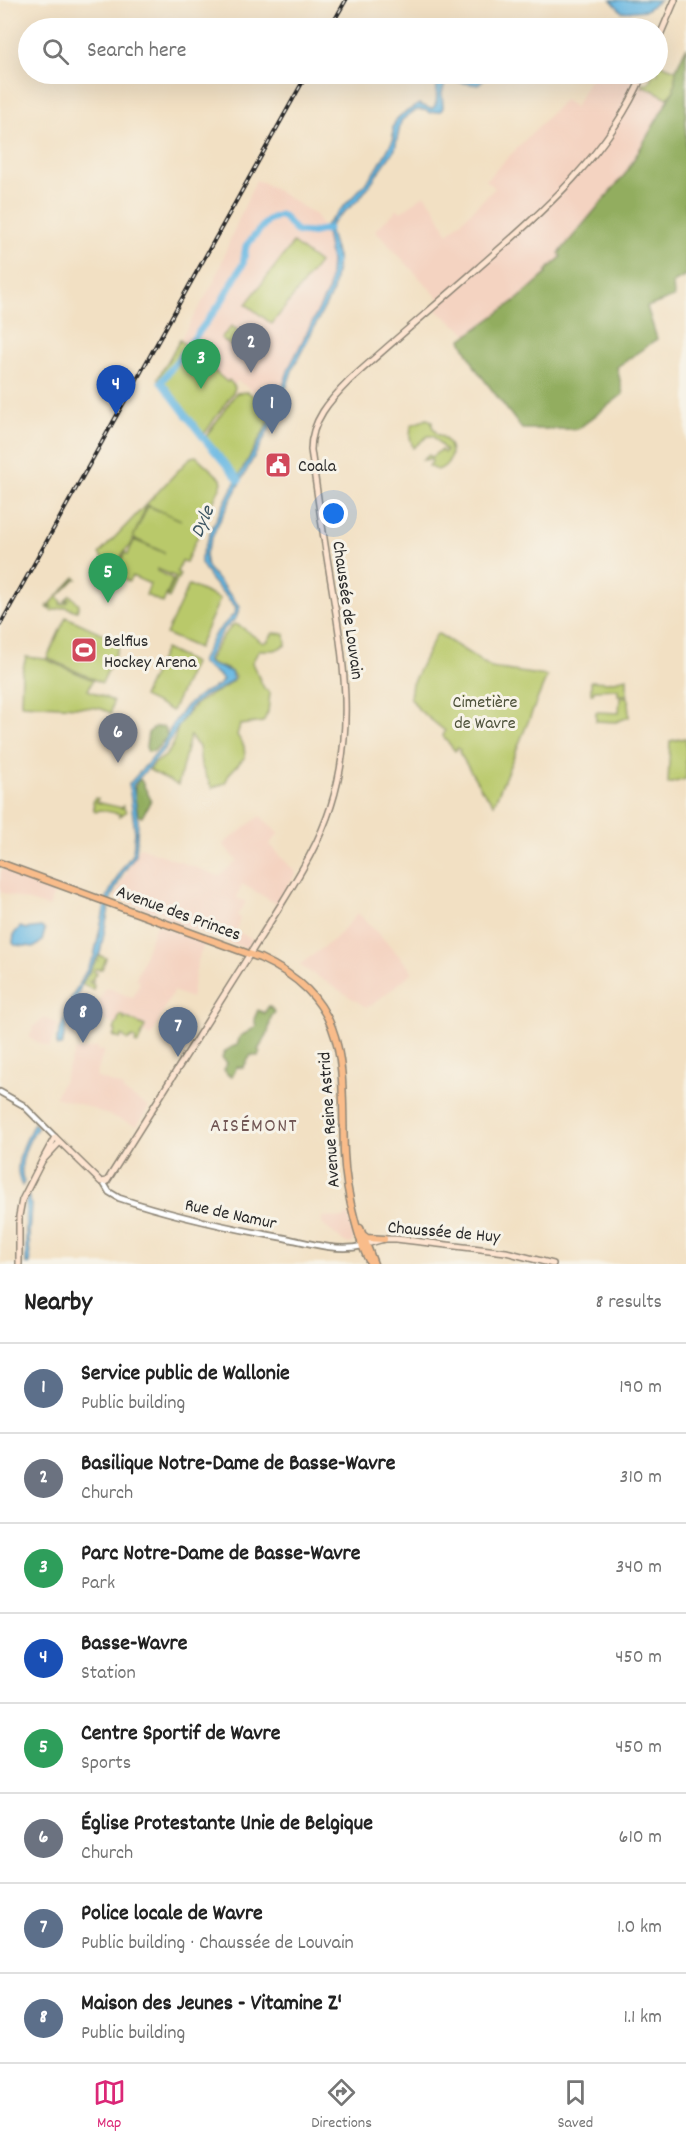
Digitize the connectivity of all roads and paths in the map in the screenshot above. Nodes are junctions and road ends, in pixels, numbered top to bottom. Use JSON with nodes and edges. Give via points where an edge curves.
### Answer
{"nodes":[{"id":1,"x":675,"y":0,"type":"edge"},
{"id":2,"x":667,"y":18,"type":"edge"},
{"id":3,"x":639,"y":84,"type":"edge"},
{"id":4,"x":0,"y":863,"type":"edge"},
{"id":5,"x":250,"y":955,"type":"junction"},
{"id":6,"x":0,"y":1092,"type":"edge"},
{"id":7,"x":55,"y":1137,"type":"junction"},
{"id":8,"x":60,"y":1142,"type":"junction"},
{"id":9,"x":42,"y":1161,"type":"junction"},
{"id":10,"x":103,"y":1182,"type":"junction"},
{"id":11,"x":354,"y":1216,"type":"junction"},
{"id":12,"x":363,"y":1235,"type":"junction"},
{"id":13,"x":384,"y":1239,"type":"junction"},
{"id":14,"x":364,"y":1245,"type":"junction"},
{"id":15,"x":19,"y":1264,"type":"edge"},
{"id":16,"x":372,"y":1264,"type":"edge"},
{"id":17,"x":553,"y":1264,"type":"edge"}],
"edges":[{"from":1,"to":2,"type":"main road"},
{"from":3,"to":5,"type":"main road","name":"Chaussée de Louvain","via":[[619,120],[560,192],[344,386],[317,422],[311,450],[345,682],[343,758],[319,838]]},
{"from":4,"to":5,"type":"main road","name":"Avenue des Princes"},
{"from":5,"to":10,"type":"main road","name":"Chaussée de Louvain"},
{"from":5,"to":11,"type":"main road","name":"Avenue Reine Astrid","via":[[295,978],[330,1021],[340,1054],[345,1164]]},
{"from":6,"to":7,"type":"street","via":[[23,1105]]},
{"from":7,"to":8,"type":"main road"},
{"from":7,"to":9,"type":"main road"},
{"from":8,"to":9,"type":"main road"},
{"from":8,"to":10,"type":"main road"},
{"from":9,"to":15,"type":"main road","via":[[20,1208]]},
{"from":10,"to":14,"type":"street","name":"Rue de Namur","via":[[108,1192],[119,1198],[191,1220],[316,1244],[353,1248]]},
{"from":11,"to":12,"type":"main road","name":"Avenue Reine Astrid"},
{"from":11,"to":14,"type":"main road","name":"Avenue Reine Astrid"},
{"from":12,"to":13,"type":"main road"},
{"from":12,"to":14,"type":"main road","name":"Avenue Reine Astrid"},
{"from":13,"to":14,"type":"main road","name":"Chaussée de Huy"},
{"from":13,"to":17,"type":"main road","name":"Chaussée de Huy","via":[[506,1252]]},
{"from":14,"to":16,"type":"main road"}]}
